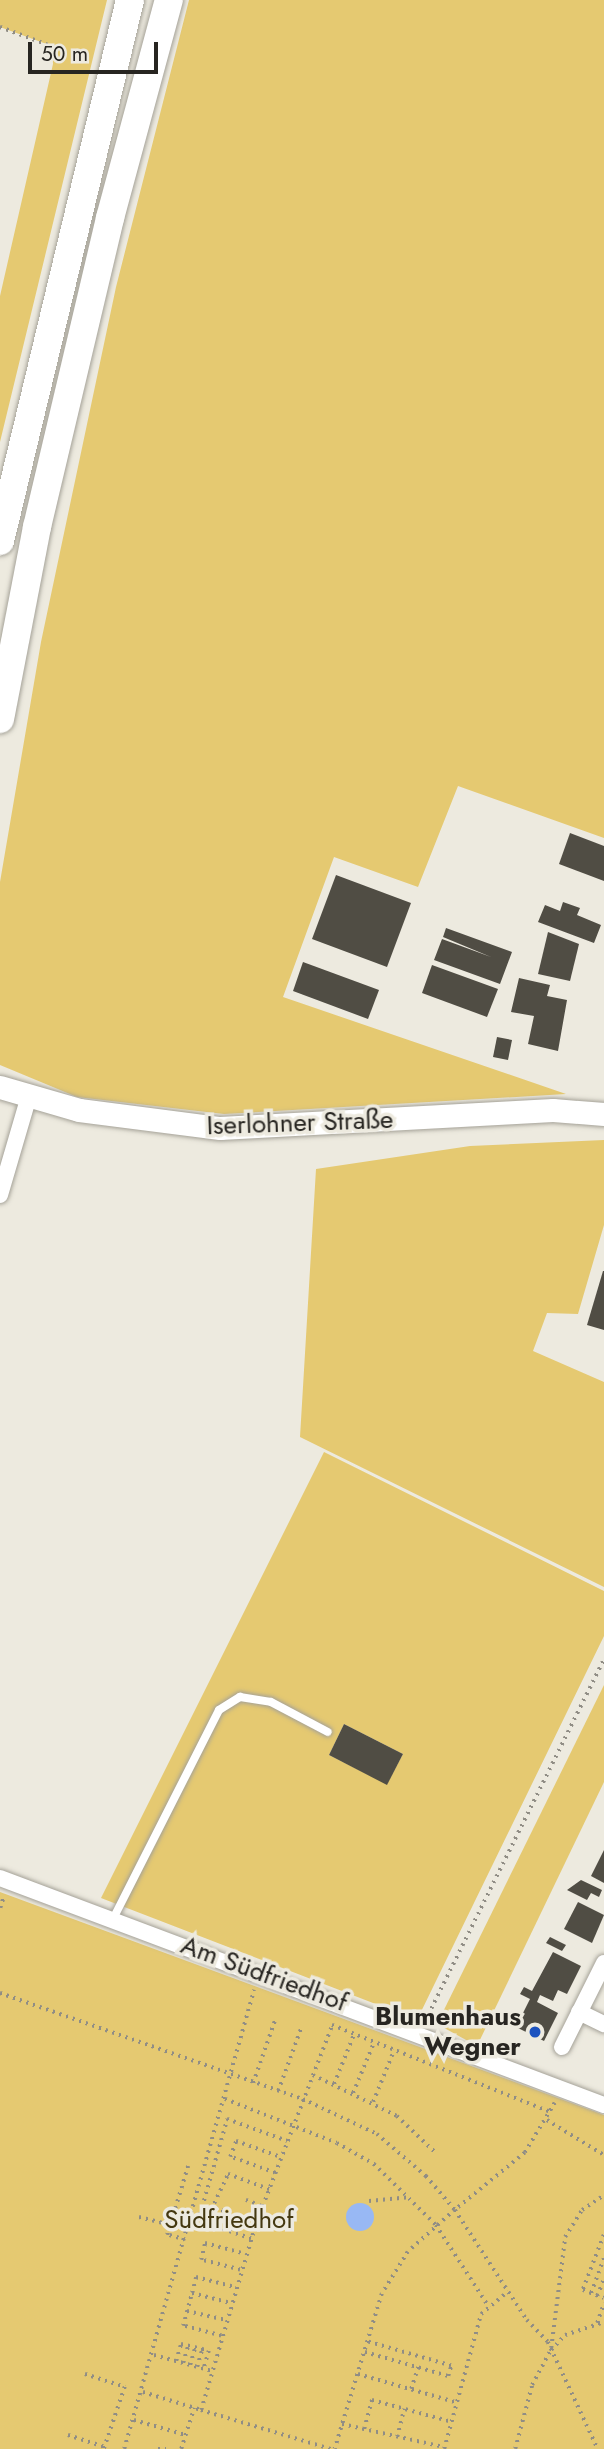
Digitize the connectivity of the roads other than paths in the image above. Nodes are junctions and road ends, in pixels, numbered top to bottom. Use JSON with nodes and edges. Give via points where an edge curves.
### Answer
{"nodes":[{"id":1,"x":130,"y":0,"type":"edge"},
{"id":2,"x":169,"y":0,"type":"edge"},
{"id":3,"x":0,"y":541,"type":"edge"},
{"id":4,"x":0,"y":719,"type":"edge"},
{"id":5,"x":0,"y":1087,"type":"edge"},
{"id":6,"x":29,"y":1096,"type":"junction"},
{"id":7,"x":604,"y":1114,"type":"edge"},
{"id":8,"x":0,"y":1195,"type":"edge"},
{"id":9,"x":328,"y":1732,"type":"dead end"},
{"id":10,"x":0,"y":1878,"type":"edge"},
{"id":11,"x":114,"y":1917,"type":"junction"},
{"id":12,"x":604,"y":1963,"type":"edge"},
{"id":13,"x":579,"y":2012,"type":"junction"},
{"id":14,"x":604,"y":2024,"type":"edge"},
{"id":15,"x":562,"y":2047,"type":"dead end"},
{"id":16,"x":604,"y":2105,"type":"edge"}],
"edges":[{"from":1,"to":3,"type":"highway"},
{"from":2,"to":4,"type":"highway","via":[[110,218],[37,527]]},
{"from":5,"to":6,"type":"main road","name":"Iserlohner Straße"},
{"from":6,"to":7,"type":"main road","name":"Iserlohner Straße","via":[[105,1114],[220,1128],[553,1110]]},
{"from":6,"to":8,"type":"street"},
{"from":9,"to":11,"type":"lane","via":[[271,1702],[240,1697],[219,1710]]},
{"from":10,"to":11,"type":"street","name":"Am Südfriedhof"},
{"from":11,"to":16,"type":"street","name":"Am Südfriedhof"},
{"from":12,"to":13,"type":"street"},
{"from":13,"to":14,"type":"street"},
{"from":13,"to":15,"type":"street"}]}
